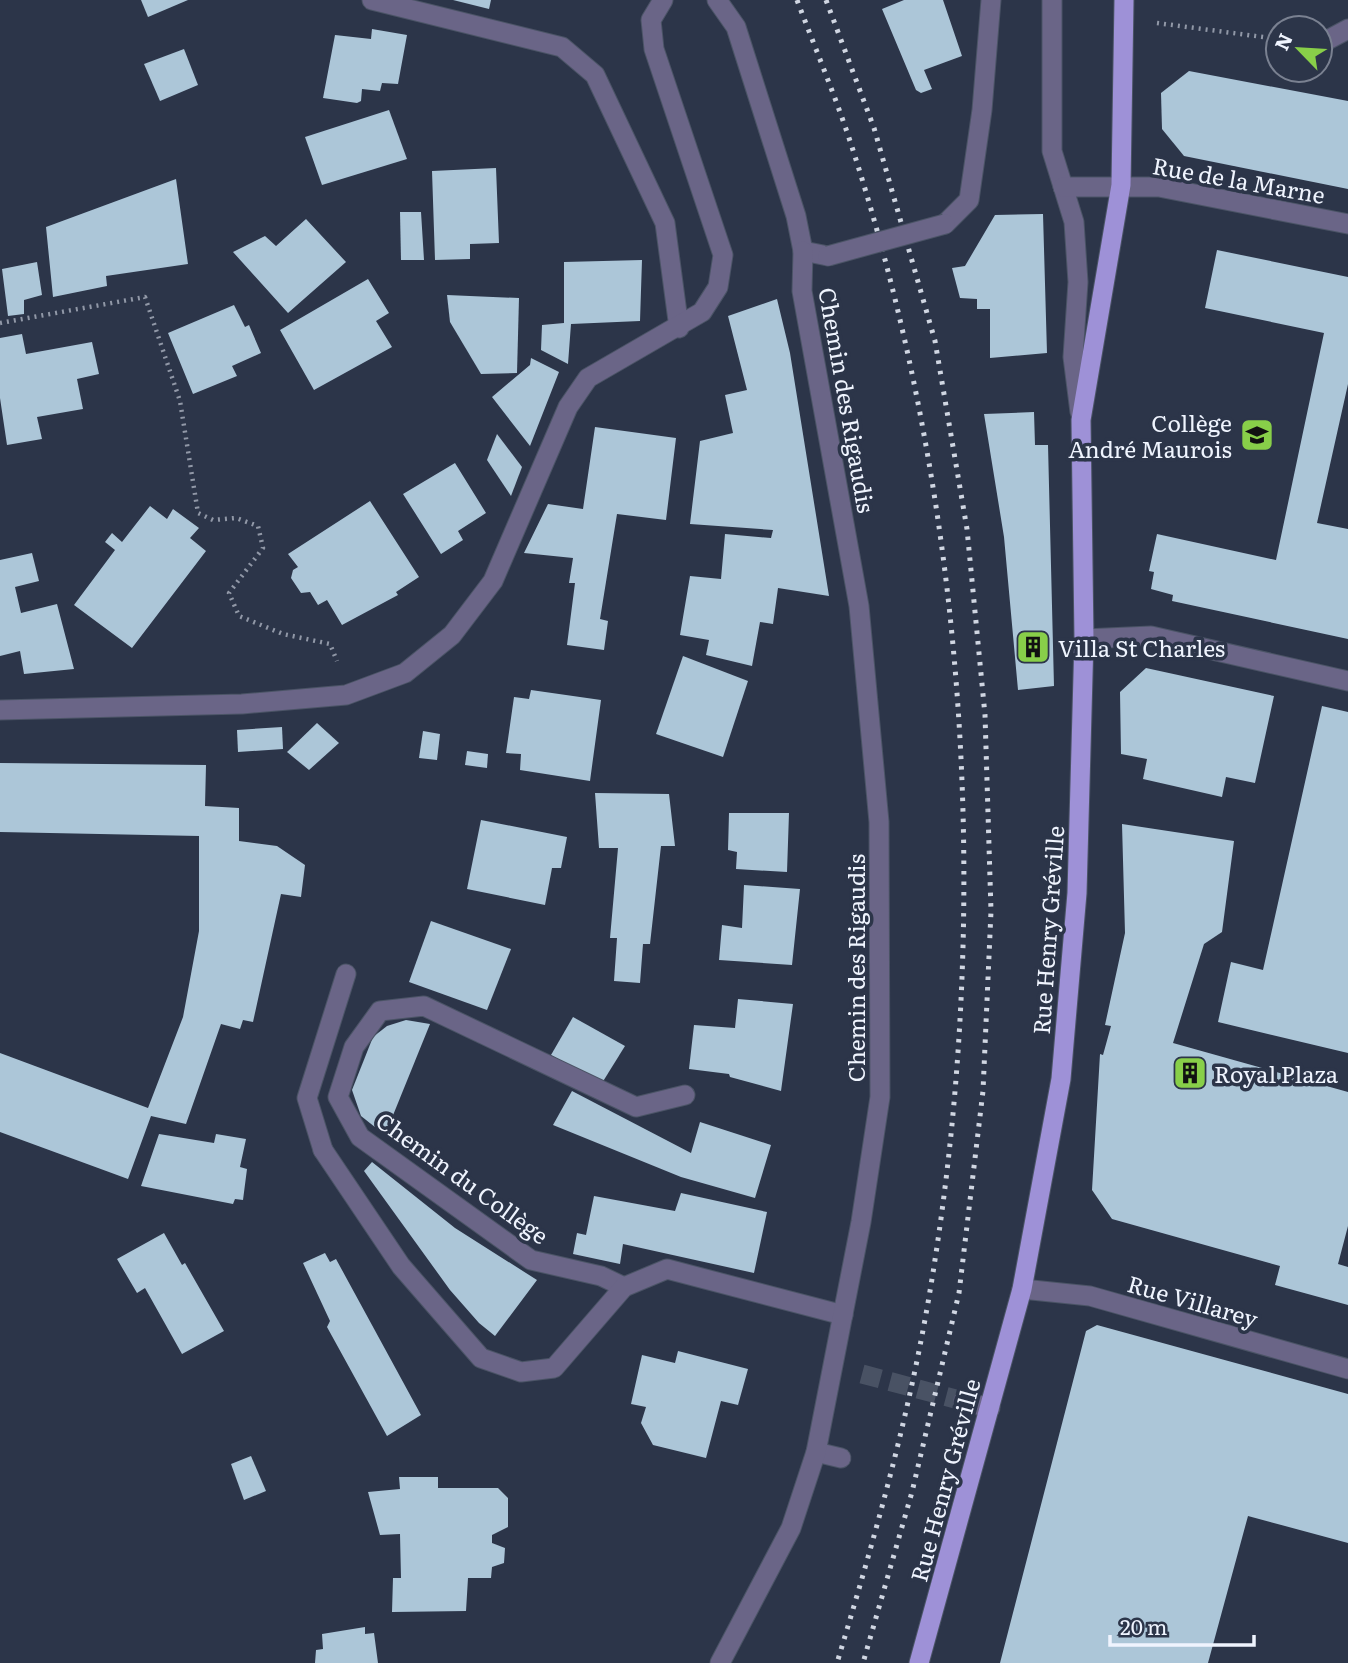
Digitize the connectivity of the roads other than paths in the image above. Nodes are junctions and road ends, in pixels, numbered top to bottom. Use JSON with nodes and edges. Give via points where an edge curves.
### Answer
{"nodes":[{"id":1,"x":373,"y":0,"type":"edge"},
{"id":2,"x":663,"y":0,"type":"edge"},
{"id":3,"x":717,"y":0,"type":"edge"},
{"id":4,"x":991,"y":0,"type":"edge"},
{"id":5,"x":1052,"y":0,"type":"edge"},
{"id":6,"x":1124,"y":10,"type":"edge"},
{"id":7,"x":1121,"y":185,"type":"junction"},
{"id":8,"x":1063,"y":187,"type":"junction"},
{"id":9,"x":1348,"y":224,"type":"edge"},
{"id":10,"x":803,"y":251,"type":"junction"},
{"id":11,"x":680,"y":328,"type":"junction"},
{"id":12,"x":1081,"y":420,"type":"junction"},
{"id":13,"x":1084,"y":639,"type":"junction"},
{"id":14,"x":1348,"y":681,"type":"edge"},
{"id":15,"x":0,"y":710,"type":"edge"},
{"id":16,"x":346,"y":974,"type":"dead end"},
{"id":17,"x":685,"y":1096,"type":"dead end"},
{"id":18,"x":624,"y":1287,"type":"junction"},
{"id":19,"x":1023,"y":1289,"type":"junction"},
{"id":20,"x":843,"y":1315,"type":"junction"},
{"id":21,"x":1348,"y":1370,"type":"edge"},
{"id":22,"x":963,"y":1401,"type":"tunnel mouth"},
{"id":23,"x":990,"y":1408,"type":"junction"},
{"id":24,"x":816,"y":1452,"type":"junction"},
{"id":25,"x":841,"y":1458,"type":"dead end"},
{"id":26,"x":720,"y":1663,"type":"edge"},
{"id":27,"x":919,"y":1663,"type":"edge"}],
"edges":[{"from":1,"to":11,"type":"street","via":[[562,47],[595,75],[665,223]]},
{"from":2,"to":11,"type":"street","via":[[651,20],[654,49],[723,255],[718,287],[702,312]]},
{"from":3,"to":10,"type":"street","name":"Chemin des Rigaudis","via":[[736,27]]},
{"from":4,"to":10,"type":"street","bridge":true,"via":[[970,200],[945,224],[828,256]]},
{"from":5,"to":8,"type":"street","via":[[1052,151]]},
{"from":6,"to":7,"type":"main road","name":"Rue Henry Gréville"},
{"from":7,"to":8,"type":"street","name":"Rue de la Marne"},
{"from":7,"to":9,"type":"street","name":"Rue de la Marne","via":[[1159,187]]},
{"from":7,"to":12,"type":"main road","name":"Rue Henry Gréville"},
{"from":8,"to":12,"type":"street","via":[[1074,222],[1079,282],[1073,357]]},
{"from":10,"to":20,"type":"street","name":"Chemin des Rigaudis","via":[[802,291],[859,606],[879,822],[880,1097]]},
{"from":11,"to":15,"type":"street","via":[[588,378],[568,407],[493,581],[452,635],[405,673],[346,695],[242,704]]},
{"from":12,"to":13,"type":"main road","name":"Rue Henry Gréville"},
{"from":13,"to":14,"type":"street","via":[[1152,636]]},
{"from":13,"to":19,"type":"main road","name":"Rue Henry Gréville","via":[[1077,893],[1061,1079]]},
{"from":16,"to":18,"type":"street","via":[[307,1098],[323,1150],[401,1266],[481,1357],[521,1372],[554,1368]]},
{"from":17,"to":18,"type":"street","name":"Chemin du Collège","via":[[636,1107],[424,1006],[380,1011],[350,1059],[338,1097],[359,1137],[531,1260],[601,1276]]},
{"from":18,"to":20,"type":"street","via":[[667,1269]]},
{"from":19,"to":21,"type":"street","name":"Rue Villarey","via":[[1090,1296]]},
{"from":19,"to":23,"type":"main road","name":"Rue Henry Gréville"},
{"from":20,"to":24,"type":"street","name":"Chemin des Rigaudis"},
{"from":22,"to":23,"type":"street"},
{"from":23,"to":27,"type":"main road","name":"Rue Henry Gréville"},
{"from":24,"to":25,"type":"street"},
{"from":24,"to":26,"type":"street","name":"Chemin des Rigaudis","via":[[791,1528]]}]}
